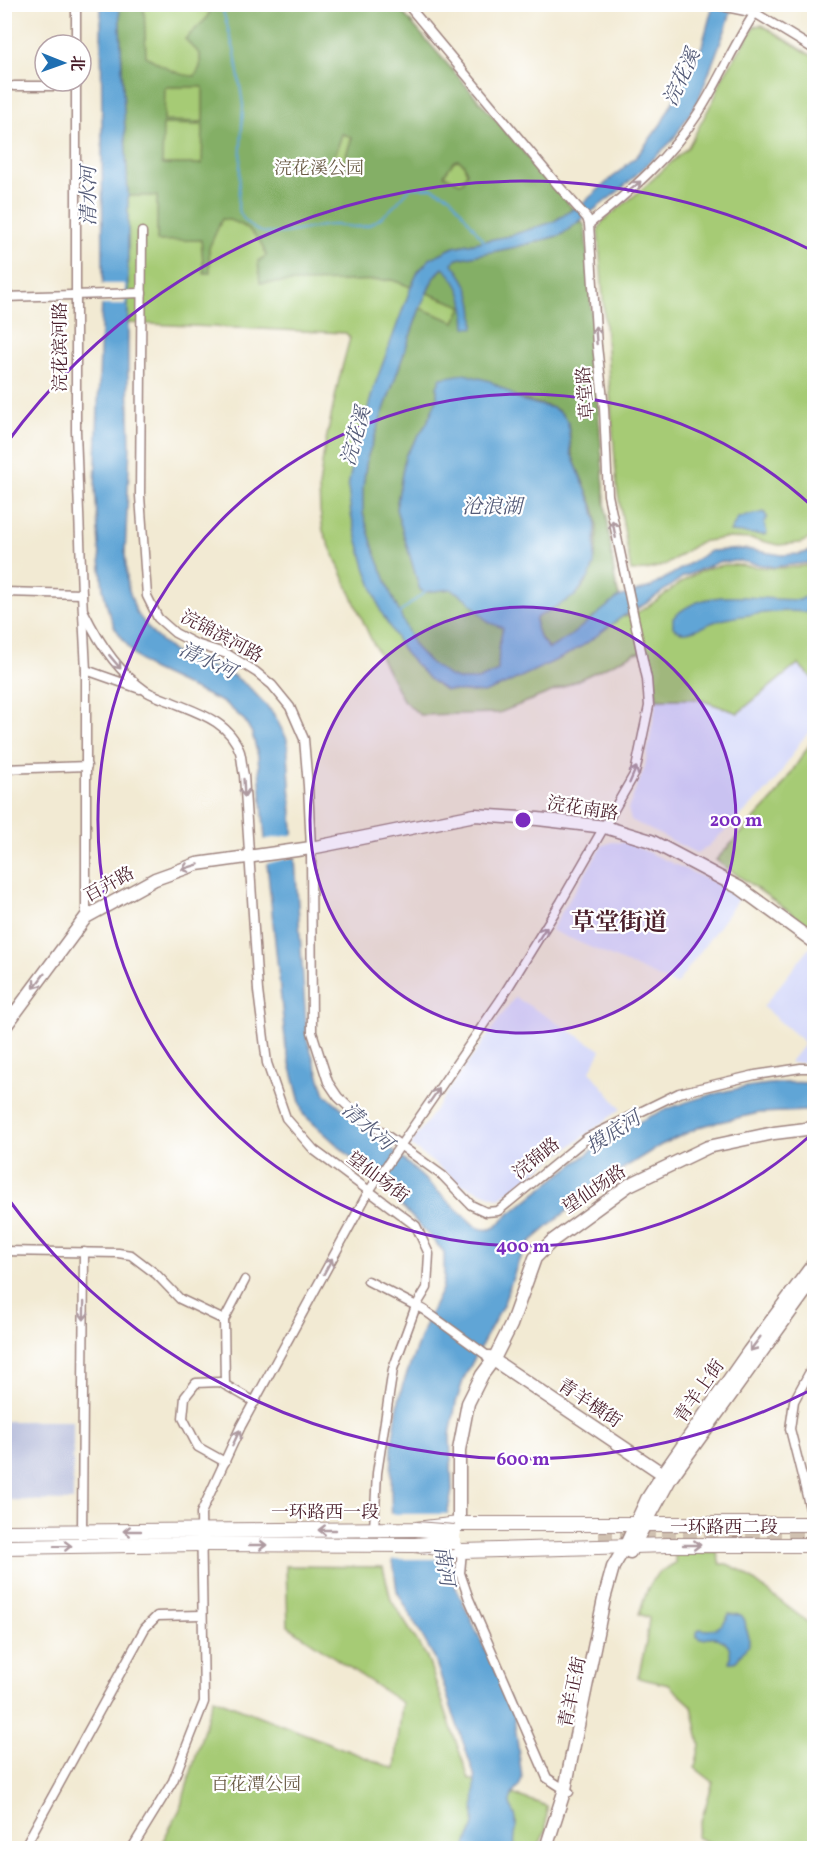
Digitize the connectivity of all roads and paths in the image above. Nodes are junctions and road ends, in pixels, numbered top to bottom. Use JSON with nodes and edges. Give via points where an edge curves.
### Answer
{"nodes":[{"id":1,"x":76,"y":4,"type":"edge"},
{"id":2,"x":407,"y":4,"type":"edge"},
{"id":3,"x":712,"y":4,"type":"edge"},
{"id":4,"x":762,"y":4,"type":"edge"},
{"id":5,"x":755,"y":13,"type":"junction"},
{"id":6,"x":76,"y":33,"type":"edge"},
{"id":7,"x":814,"y":49,"type":"edge"},
{"id":8,"x":33,"y":85,"type":"edge"},
{"id":9,"x":14,"y":86,"type":"dead end"},
{"id":10,"x":76,"y":93,"type":"edge"},
{"id":11,"x":588,"y":221,"type":"junction"},
{"id":12,"x":142,"y":232,"type":"dead end"},
{"id":13,"x":141,"y":293,"type":"junction"},
{"id":14,"x":76,"y":296,"type":"junction"},
{"id":15,"x":4,"y":297,"type":"edge"},
{"id":16,"x":4,"y":592,"type":"edge"},
{"id":17,"x":82,"y":594,"type":"junction"},
{"id":18,"x":84,"y":612,"type":"junction"},
{"id":19,"x":86,"y":670,"type":"junction"},
{"id":20,"x":149,"y":693,"type":"junction"},
{"id":21,"x":87,"y":766,"type":"junction"},
{"id":22,"x":4,"y":769,"type":"edge"},
{"id":23,"x":605,"y":827,"type":"junction"},
{"id":24,"x":306,"y":849,"type":"junction"},
{"id":25,"x":248,"y":858,"type":"junction"},
{"id":26,"x":86,"y":917,"type":"junction"},
{"id":27,"x":814,"y":942,"type":"edge"},
{"id":28,"x":4,"y":1028,"type":"edge"},
{"id":29,"x":814,"y":1068,"type":"edge"},
{"id":30,"x":814,"y":1128,"type":"edge"},
{"id":31,"x":398,"y":1147,"type":"junction"},
{"id":32,"x":371,"y":1187,"type":"junction"},
{"id":33,"x":4,"y":1251,"type":"edge"},
{"id":34,"x":84,"y":1252,"type":"junction"},
{"id":35,"x":814,"y":1263,"type":"edge"},
{"id":36,"x":814,"y":1279,"type":"edge"},
{"id":37,"x":245,"y":1280,"type":"dead end"},
{"id":38,"x":368,"y":1281,"type":"dead end"},
{"id":39,"x":420,"y":1308,"type":"junction"},
{"id":40,"x":224,"y":1320,"type":"junction"},
{"id":41,"x":492,"y":1358,"type":"junction"},
{"id":42,"x":813,"y":1366,"type":"edge"},
{"id":43,"x":225,"y":1385,"type":"junction"},
{"id":44,"x":255,"y":1402,"type":"junction"},
{"id":45,"x":225,"y":1462,"type":"junction"},
{"id":46,"x":666,"y":1476,"type":"junction"},
{"id":47,"x":813,"y":1524,"type":"edge"},
{"id":48,"x":640,"y":1526,"type":"junction"},
{"id":49,"x":380,"y":1529,"type":"junction"},
{"id":50,"x":4,"y":1532,"type":"edge"},
{"id":51,"x":82,"y":1532,"type":"junction"},
{"id":52,"x":456,"y":1537,"type":"junction"},
{"id":53,"x":599,"y":1537,"type":"tunnel mouth"},
{"id":54,"x":200,"y":1538,"type":"junction"},
{"id":55,"x":814,"y":1545,"type":"edge"},
{"id":56,"x":629,"y":1546,"type":"junction"},
{"id":57,"x":4,"y":1547,"type":"edge"},
{"id":58,"x":202,"y":1615,"type":"junction"},
{"id":59,"x":567,"y":1791,"type":"junction"},
{"id":60,"x":24,"y":1848,"type":"edge"},
{"id":61,"x":132,"y":1848,"type":"edge"},
{"id":62,"x":546,"y":1848,"type":"edge"},
{"id":63,"x":553,"y":1848,"type":"edge"}],
"edges":[{"from":1,"to":6,"type":"street"},
{"from":2,"to":11,"type":"street"},
{"from":3,"to":5,"type":"street"},
{"from":4,"to":5,"type":"street"},
{"from":5,"to":7,"type":"street"},
{"from":11,"to":5,"type":"street","one_way":true,"via":[[647,177],[674,146],[701,110]]},
{"from":8,"to":9,"type":"street"},
{"from":10,"to":14,"type":"street","name":"浣花滨河路"},
{"from":23,"to":11,"type":"street","name":"草堂路","one_way":true,"via":[[635,773],[649,706],[646,670],[608,495]]},
{"from":12,"to":13,"type":"street","name":"浣锦滨河路"},
{"from":13,"to":14,"type":"street"},
{"from":13,"to":24,"type":"street","name":"浣锦滨河路","via":[[140,496],[147,596],[158,618],[175,633],[227,654],[256,672],[290,707],[304,739],[309,786]]},
{"from":14,"to":15,"type":"street"},
{"from":14,"to":17,"type":"street","name":"浣花滨河路"},
{"from":16,"to":17,"type":"street"},
{"from":17,"to":18,"type":"street","name":"浣花滨河路"},
{"from":18,"to":19,"type":"street","name":"浣花滨河路"},
{"from":18,"to":20,"type":"street","name":"浣花滨河路","one_way":true,"via":[[112,658],[129,679]]},
{"from":19,"to":20,"type":"street","name":"浣花滨河路"},
{"from":19,"to":21,"type":"street","name":"浣花滨河路"},
{"from":20,"to":25,"type":"street","name":"浣花滨河路","one_way":true,"via":[[207,716],[233,738],[244,775]]},
{"from":21,"to":22,"type":"street"},
{"from":21,"to":26,"type":"street","name":"浣花滨河路"},
{"from":23,"to":24,"type":"street","name":"浣花南路","via":[[475,815]]},
{"from":23,"to":27,"type":"street","name":"浣花南路","via":[[651,841],[740,888]]},
{"from":31,"to":23,"type":"street","name":"草堂路","one_way":true,"via":[[501,999]]},
{"from":24,"to":25,"type":"street","name":"浣花南路"},
{"from":24,"to":31,"type":"street","name":"浣锦滨河路","via":[[312,1032],[328,1082],[338,1097]]},
{"from":25,"to":26,"type":"street","name":"百卉路","one_way":true,"via":[[197,864],[154,879]]},
{"from":25,"to":32,"type":"street","name":"望仙场街","via":[[267,1063],[286,1118],[314,1150]]},
{"from":26,"to":28,"type":"street","name":"百卉路","one_way":true},
{"from":29,"to":31,"type":"street","name":"浣锦路","via":[[755,1075],[679,1093],[587,1138],[498,1211],[486,1212],[471,1205],[443,1176]]},
{"from":30,"to":41,"type":"street","name":"望仙场路","via":[[708,1147],[629,1185],[535,1257],[511,1325]]},
{"from":31,"to":32,"type":"street","name":"草堂路"},
{"from":32,"to":39,"type":"street","name":"望仙场街","via":[[416,1226],[429,1254],[428,1288]]},
{"from":44,"to":32,"type":"street","name":"草堂路","one_way":true},
{"from":33,"to":34,"type":"street"},
{"from":34,"to":40,"type":"street","via":[[131,1255],[180,1299]]},
{"from":34,"to":51,"type":"street","one_way":true},
{"from":35,"to":46,"type":"street","name":"青羊上街","one_way":true,"via":[[749,1351]]},
{"from":36,"to":46,"type":"street","name":"青羊上街"},
{"from":37,"to":40,"type":"street"},
{"from":38,"to":39,"type":"street"},
{"from":39,"to":41,"type":"street"},
{"from":39,"to":49,"type":"street","name":"望仙场街","via":[[393,1369],[377,1473]]},
{"from":40,"to":43,"type":"street"},
{"from":41,"to":46,"type":"street","name":"青羊横街"},
{"from":41,"to":52,"type":"street","name":"望仙场路","via":[[468,1403],[459,1450]]},
{"from":42,"to":47,"type":"street","via":[[794,1401],[790,1429]]},
{"from":43,"to":44,"type":"street"},
{"from":43,"to":45,"type":"street","via":[[196,1383],[185,1397],[183,1418],[198,1447]]},
{"from":45,"to":44,"type":"street","name":"草堂路","one_way":true},
{"from":45,"to":54,"type":"street","name":"草堂路","via":[[201,1513]]},
{"from":46,"to":48,"type":"street","name":"青羊上街"},
{"from":47,"to":48,"type":"main road","name":"一环路西二段"},
{"from":48,"to":52,"type":"main road"},
{"from":48,"to":56,"type":"street","name":"青羊上街"},
{"from":49,"to":52,"type":"main road","name":"一环路西一段","bridge":true,"via":[[416,1529]]},
{"from":49,"to":54,"type":"main road","name":"一环路西一段","one_way":true},
{"from":50,"to":51,"type":"main road","name":"一环路西一段"},
{"from":54,"to":51,"type":"main road","name":"一环路西一段","one_way":true},
{"from":52,"to":53,"type":"main road"},
{"from":54,"to":52,"type":"main road","name":"一环路西一段","one_way":true,"bridge":true,"via":[[387,1546]]},
{"from":52,"to":56,"type":"main road"},
{"from":52,"to":59,"type":"street","via":[[460,1573],[469,1599],[547,1778]]},
{"from":57,"to":54,"type":"main road","name":"一环路西一段","one_way":true},
{"from":54,"to":58,"type":"street","name":"草堂路"},
{"from":56,"to":55,"type":"main road","name":"一环路西二段","one_way":true},
{"from":56,"to":59,"type":"street","name":"青羊正街","via":[[613,1567],[604,1599]]},
{"from":58,"to":60,"type":"street","via":[[157,1616],[145,1628]]},
{"from":58,"to":61,"type":"street","name":"草堂路","via":[[204,1702],[173,1780]]},
{"from":59,"to":62,"type":"street","name":"青羊正街"},
{"from":59,"to":63,"type":"street","name":"青羊正街"}]}
